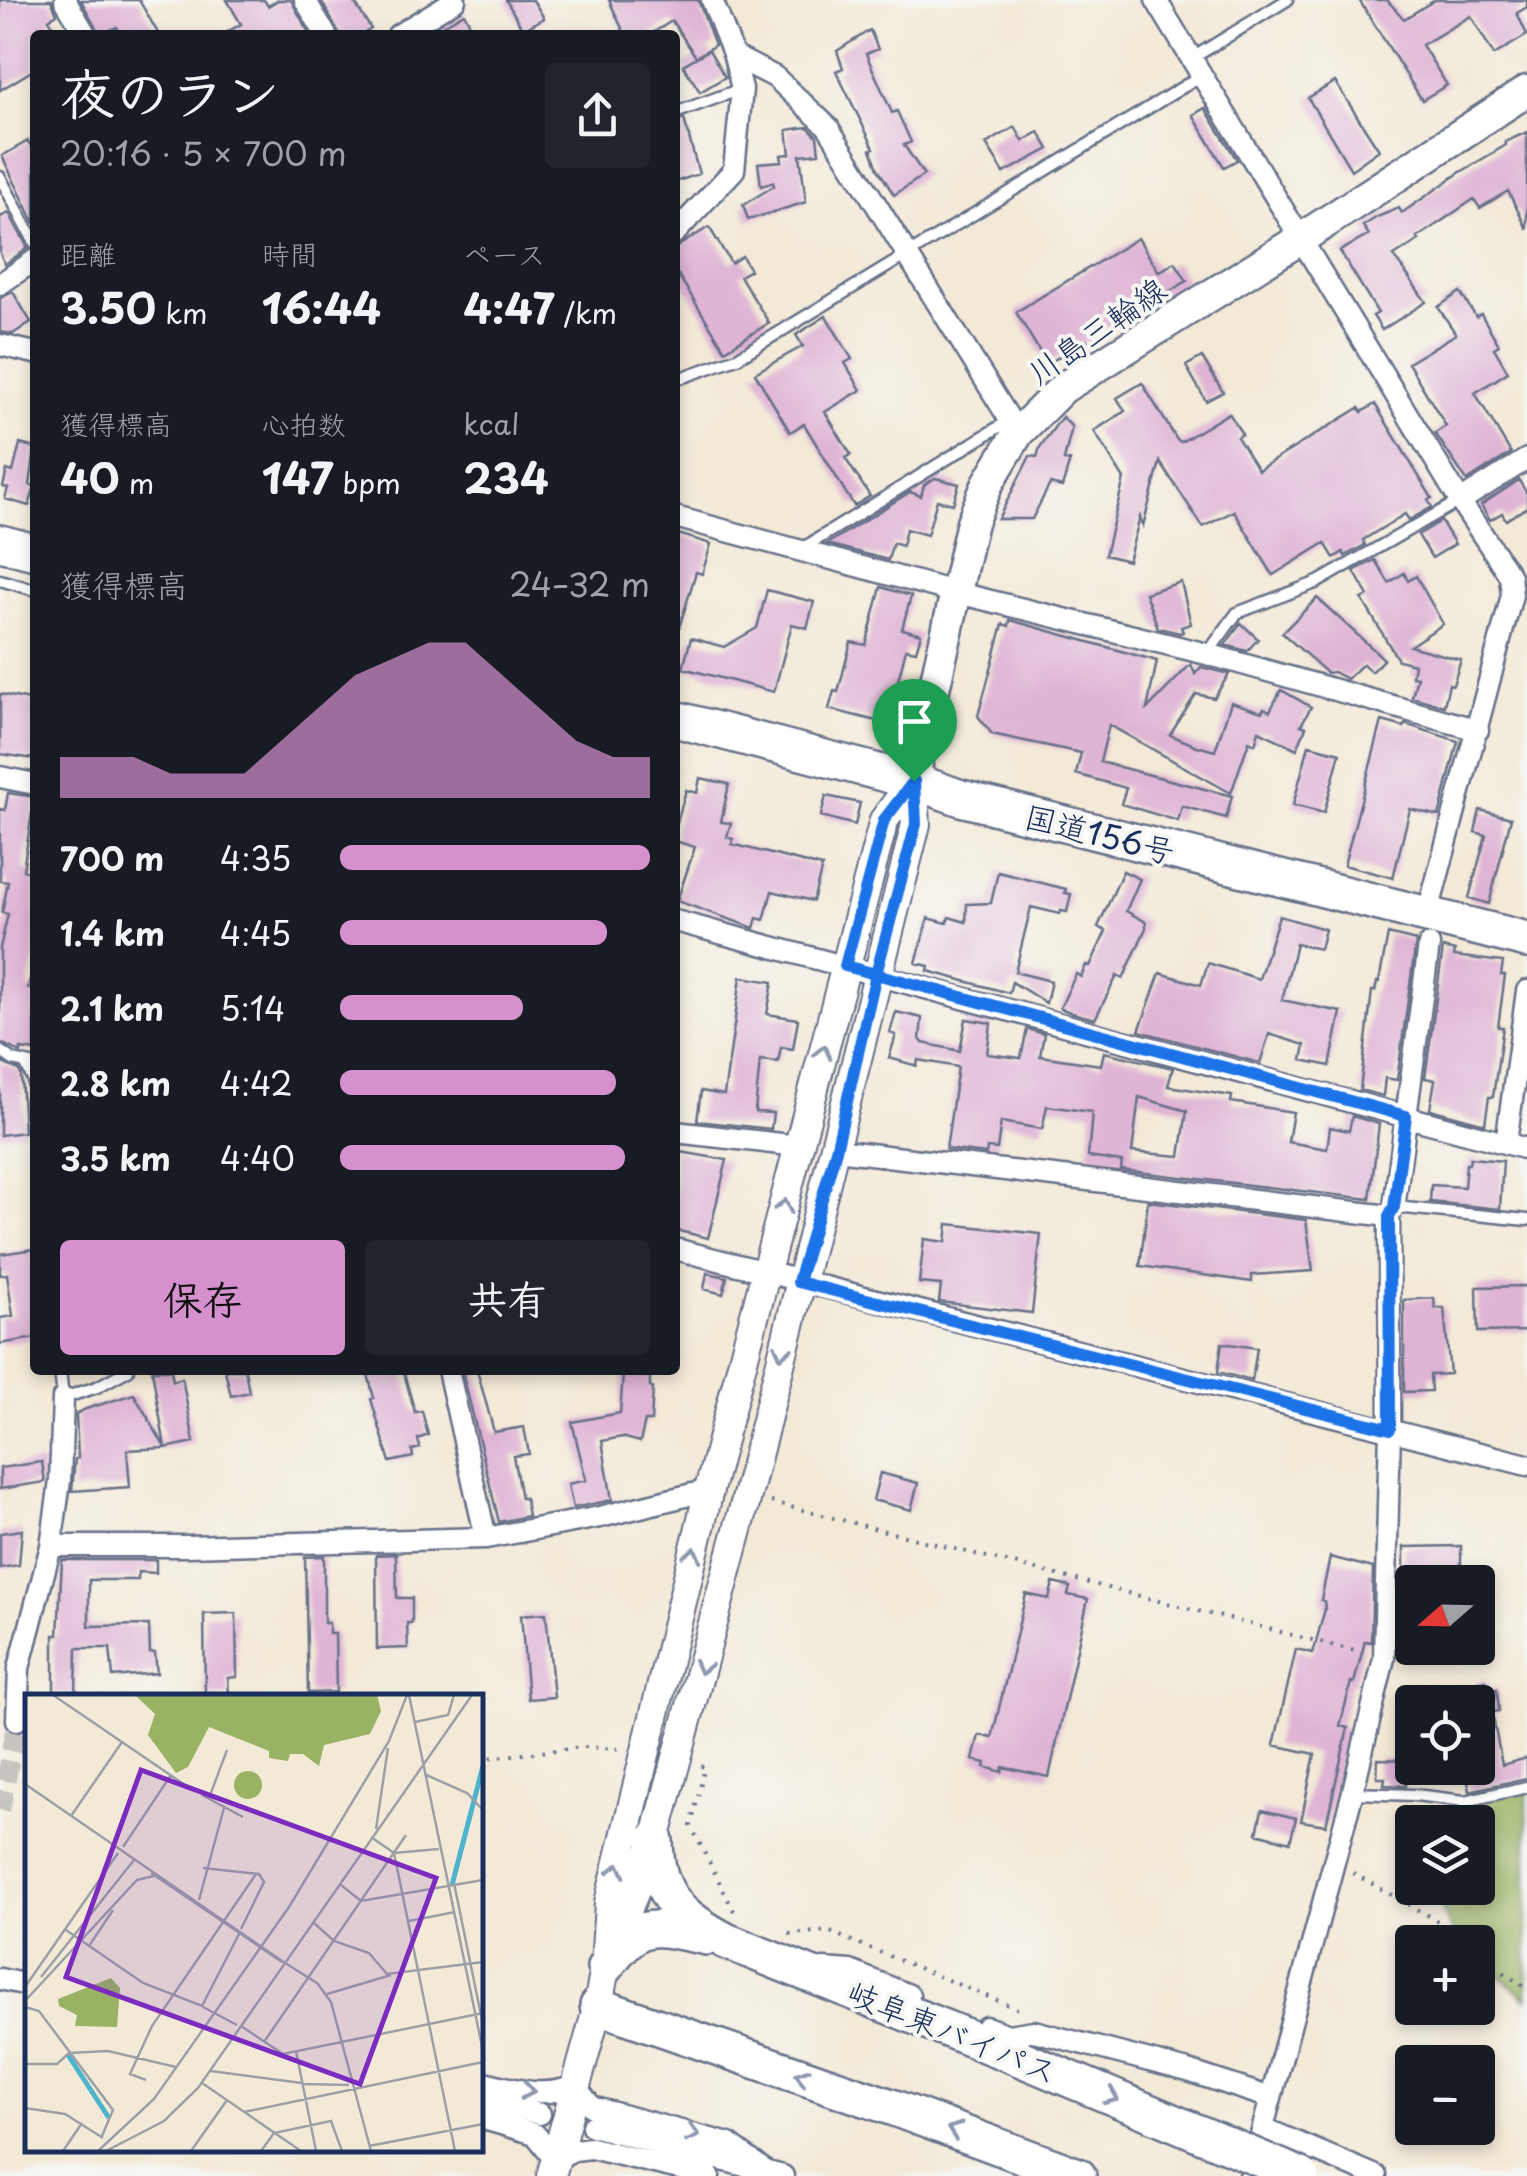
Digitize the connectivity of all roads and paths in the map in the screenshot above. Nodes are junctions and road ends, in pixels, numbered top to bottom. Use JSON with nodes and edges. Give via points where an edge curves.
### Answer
{"nodes":[{"id":1,"x":65,"y":0,"type":"edge"},
{"id":2,"x":305,"y":0,"type":"edge"},
{"id":3,"x":456,"y":0,"type":"edge"},
{"id":4,"x":712,"y":0,"type":"edge"},
{"id":5,"x":1156,"y":0,"type":"edge"},
{"id":6,"x":1287,"y":0,"type":"edge"},
{"id":7,"x":83,"y":30,"type":"edge"},
{"id":8,"x":323,"y":30,"type":"edge"},
{"id":9,"x":406,"y":30,"type":"edge"},
{"id":10,"x":734,"y":56,"type":"junction"},
{"id":11,"x":1196,"y":67,"type":"junction"},
{"id":12,"x":742,"y":88,"type":"junction"},
{"id":13,"x":1527,"y":91,"type":"edge"},
{"id":14,"x":680,"y":111,"type":"edge"},
{"id":15,"x":0,"y":177,"type":"edge"},
{"id":16,"x":680,"y":228,"type":"edge"},
{"id":17,"x":30,"y":234,"type":"edge"},
{"id":18,"x":1302,"y":238,"type":"junction"},
{"id":19,"x":907,"y":254,"type":"junction"},
{"id":20,"x":30,"y":263,"type":"edge"},
{"id":21,"x":0,"y":284,"type":"edge"},
{"id":22,"x":0,"y":344,"type":"edge"},
{"id":23,"x":30,"y":353,"type":"edge"},
{"id":24,"x":680,"y":378,"type":"edge"},
{"id":25,"x":1014,"y":427,"type":"junction"},
{"id":26,"x":1527,"y":459,"type":"edge"},
{"id":27,"x":1460,"y":500,"type":"junction"},
{"id":28,"x":680,"y":518,"type":"edge"},
{"id":29,"x":0,"y":543,"type":"edge"},
{"id":30,"x":30,"y":551,"type":"edge"},
{"id":31,"x":800,"y":551,"type":"junction"},
{"id":32,"x":0,"y":580,"type":"edge"},
{"id":33,"x":30,"y":589,"type":"edge"},
{"id":34,"x":954,"y":592,"type":"junction"},
{"id":35,"x":1207,"y":654,"type":"junction"},
{"id":36,"x":680,"y":720,"type":"edge"},
{"id":37,"x":1478,"y":730,"type":"junction"},
{"id":38,"x":0,"y":778,"type":"edge"},
{"id":39,"x":914,"y":781,"type":"junction"},
{"id":40,"x":30,"y":783,"type":"edge"},
{"id":41,"x":680,"y":922,"type":"edge"},
{"id":42,"x":1428,"y":930,"type":"junction"},
{"id":43,"x":1527,"y":940,"type":"edge"},
{"id":44,"x":845,"y":966,"type":"junction"},
{"id":45,"x":876,"y":974,"type":"junction"},
{"id":46,"x":1527,"y":991,"type":"edge"},
{"id":47,"x":0,"y":1050,"type":"edge"},
{"id":48,"x":30,"y":1065,"type":"edge"},
{"id":49,"x":1406,"y":1116,"type":"junction"},
{"id":50,"x":680,"y":1133,"type":"edge"},
{"id":51,"x":1506,"y":1143,"type":"junction"},
{"id":52,"x":799,"y":1146,"type":"junction"},
{"id":53,"x":1527,"y":1149,"type":"edge"},
{"id":54,"x":836,"y":1150,"type":"junction"},
{"id":55,"x":1391,"y":1211,"type":"junction"},
{"id":56,"x":1527,"y":1220,"type":"edge"},
{"id":57,"x":680,"y":1250,"type":"edge"},
{"id":58,"x":766,"y":1273,"type":"junction"},
{"id":59,"x":798,"y":1282,"type":"junction"},
{"id":60,"x":61,"y":1375,"type":"edge"},
{"id":61,"x":119,"y":1375,"type":"edge"},
{"id":62,"x":449,"y":1375,"type":"edge"},
{"id":63,"x":63,"y":1398,"type":"junction"},
{"id":64,"x":1390,"y":1429,"type":"junction"},
{"id":65,"x":1527,"y":1465,"type":"edge"},
{"id":66,"x":709,"y":1490,"type":"junction"},
{"id":67,"x":747,"y":1496,"type":"junction"},
{"id":68,"x":486,"y":1538,"type":"junction"},
{"id":69,"x":51,"y":1546,"type":"junction"},
{"id":70,"x":1384,"y":1658,"type":"junction"},
{"id":71,"x":9,"y":1665,"type":"edge"},
{"id":72,"x":18,"y":1720,"type":"tunnel mouth"},
{"id":73,"x":618,"y":1749,"type":"dead end"},
{"id":74,"x":482,"y":1759,"type":"edge"},
{"id":75,"x":696,"y":1765,"type":"dead end"},
{"id":76,"x":1527,"y":1787,"type":"edge"},
{"id":77,"x":1352,"y":1794,"type":"junction"},
{"id":78,"x":656,"y":1840,"type":"junction"},
{"id":79,"x":1334,"y":1862,"type":"junction"},
{"id":80,"x":1443,"y":1925,"type":"edge"},
{"id":81,"x":730,"y":1927,"type":"junction"},
{"id":82,"x":778,"y":1929,"type":"dead end"},
{"id":83,"x":605,"y":1966,"type":"junction"},
{"id":84,"x":1495,"y":1966,"type":"edge"},
{"id":85,"x":0,"y":1978,"type":"edge"},
{"id":86,"x":25,"y":1985,"type":"edge"},
{"id":87,"x":1527,"y":1989,"type":"edge"},
{"id":88,"x":598,"y":2006,"type":"junction"},
{"id":89,"x":1028,"y":2045,"type":"junction"},
{"id":90,"x":482,"y":2081,"type":"edge"},
{"id":91,"x":575,"y":2086,"type":"junction"},
{"id":92,"x":1271,"y":2098,"type":"junction"},
{"id":93,"x":482,"y":2100,"type":"edge"},
{"id":94,"x":540,"y":2114,"type":"dead end"},
{"id":95,"x":482,"y":2119,"type":"edge"},
{"id":96,"x":592,"y":2126,"type":"dead end"},
{"id":97,"x":1263,"y":2128,"type":"junction"},
{"id":98,"x":553,"y":2167,"type":"edge"},
{"id":99,"x":766,"y":2175,"type":"edge"},
{"id":100,"x":709,"y":2176,"type":"edge"},
{"id":101,"x":1078,"y":2176,"type":"edge"},
{"id":102,"x":1250,"y":2176,"type":"edge"},
{"id":103,"x":1301,"y":2176,"type":"edge"},
{"id":104,"x":1376,"y":2176,"type":"edge"}],
"edges":[{"from":1,"to":7,"type":"street"},
{"from":2,"to":8,"type":"street"},
{"from":3,"to":9,"type":"street"},
{"from":4,"to":10,"type":"street"},
{"from":5,"to":11,"type":"street"},
{"from":6,"to":11,"type":"lane"},
{"from":10,"to":12,"type":"street"},
{"from":10,"to":19,"type":"street","via":[[775,77],[828,126]]},
{"from":11,"to":18,"type":"street"},
{"from":11,"to":19,"type":"lane"},
{"from":12,"to":14,"type":"lane"},
{"from":12,"to":16,"type":"street","via":[[734,170]]},
{"from":13,"to":18,"type":"main road","name":"川島三輪線"},
{"from":15,"to":17,"type":"lane"},
{"from":18,"to":25,"type":"main road","name":"川島三輪線","via":[[1063,388]]},
{"from":18,"to":27,"type":"street"},
{"from":19,"to":24,"type":"lane","via":[[737,358]]},
{"from":19,"to":25,"type":"street"},
{"from":20,"to":21,"type":"street"},
{"from":22,"to":23,"type":"street"},
{"from":25,"to":31,"type":"lane"},
{"from":25,"to":34,"type":"main road","name":"川島三輪線","via":[[972,522]]},
{"from":26,"to":27,"type":"street"},
{"from":27,"to":35,"type":"lane","via":[[1318,582],[1236,612]]},
{"from":27,"to":37,"type":"street","via":[[1510,576],[1512,595]]},
{"from":28,"to":31,"type":"street"},
{"from":29,"to":30,"type":"highway"},
{"from":31,"to":34,"type":"street"},
{"from":32,"to":33,"type":"lane"},
{"from":34,"to":35,"type":"street"},
{"from":34,"to":39,"type":"main road","name":"川島三輪線"},
{"from":35,"to":37,"type":"street"},
{"from":36,"to":39,"type":"highway","name":"国道156号"},
{"from":37,"to":42,"type":"street"},
{"from":38,"to":40,"type":"street"},
{"from":39,"to":42,"type":"highway","name":"国道156号"},
{"from":39,"to":44,"type":"street","via":[[884,820]]},
{"from":39,"to":45,"type":"street","via":[[916,824]]},
{"from":41,"to":44,"type":"street"},
{"from":42,"to":43,"type":"highway","name":"国道156号"},
{"from":42,"to":49,"type":"street"},
{"from":44,"to":45,"type":"street"},
{"from":52,"to":44,"type":"street","one_way":true},
{"from":45,"to":49,"type":"street"},
{"from":45,"to":54,"type":"street"},
{"from":46,"to":51,"type":"street"},
{"from":47,"to":48,"type":"lane"},
{"from":49,"to":51,"type":"street"},
{"from":49,"to":55,"type":"street"},
{"from":50,"to":52,"type":"street"},
{"from":51,"to":53,"type":"street"},
{"from":58,"to":52,"type":"street","one_way":true},
{"from":54,"to":55,"type":"street"},
{"from":54,"to":59,"type":"street"},
{"from":55,"to":56,"type":"lane"},
{"from":55,"to":64,"type":"street"},
{"from":57,"to":58,"type":"street"},
{"from":58,"to":59,"type":"street"},
{"from":58,"to":66,"type":"street"},
{"from":59,"to":64,"type":"street"},
{"from":59,"to":67,"type":"street","one_way":true},
{"from":60,"to":63,"type":"lane"},
{"from":61,"to":63,"type":"lane"},
{"from":62,"to":68,"type":"street"},
{"from":63,"to":69,"type":"street"},
{"from":64,"to":65,"type":"street"},
{"from":64,"to":70,"type":"street"},
{"from":66,"to":68,"type":"street"},
{"from":83,"to":66,"type":"street","one_way":true,"via":[[609,1904]]},
{"from":67,"to":70,"type":"path"},
{"from":67,"to":78,"type":"street","one_way":true},
{"from":68,"to":69,"type":"street"},
{"from":69,"to":71,"type":"street"},
{"from":70,"to":77,"type":"street"},
{"from":71,"to":72,"type":"street"},
{"from":73,"to":74,"type":"path"},
{"from":75,"to":81,"type":"path","via":[[705,1767],[691,1826]]},
{"from":76,"to":77,"type":"lane","via":[[1465,1801]]},
{"from":77,"to":79,"type":"street"},
{"from":78,"to":81,"type":"highway","name":"岐阜東バイパス","via":[[660,1878],[678,1910],[690,1922]]},
{"from":78,"to":83,"type":"street"},
{"from":79,"to":80,"type":"path"},
{"from":79,"to":92,"type":"street"},
{"from":81,"to":83,"type":"highway","via":[[645,1930],[627,1937]]},
{"from":81,"to":89,"type":"highway","name":"岐阜東バイパス","via":[[806,1972]]},
{"from":82,"to":89,"type":"path","via":[[792,1935],[828,1931],[1023,2010],[1032,2018]]},
{"from":83,"to":88,"type":"street"},
{"from":84,"to":87,"type":"path"},
{"from":85,"to":86,"type":"street"},
{"from":88,"to":91,"type":"street"},
{"from":101,"to":88,"type":"highway","one_way":true},
{"from":89,"to":92,"type":"street","via":[[1188,2071]]},
{"from":89,"to":103,"type":"highway","name":"岐阜東バイパス","one_way":true,"bridge":true},
{"from":90,"to":91,"type":"street","one_way":true,"via":[[538,2094]]},
{"from":91,"to":98,"type":"street"},
{"from":91,"to":99,"type":"street","one_way":true,"via":[[592,2107],[729,2144]]},
{"from":92,"to":97,"type":"street"},
{"from":93,"to":94,"type":"street"},
{"from":95,"to":98,"type":"street","via":[[535,2134]]},
{"from":96,"to":99,"type":"street"},
{"from":97,"to":102,"type":"street"},
{"from":97,"to":104,"type":"street"},
{"from":98,"to":100,"type":"street","via":[[574,2150],[591,2148]]}]}
